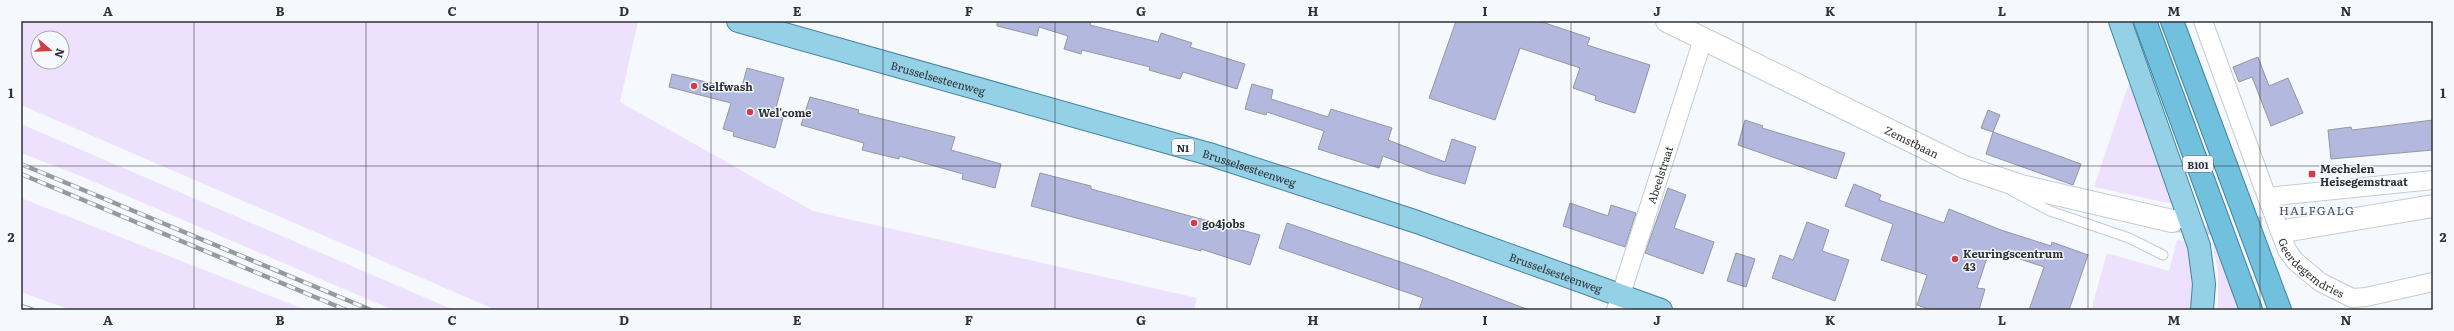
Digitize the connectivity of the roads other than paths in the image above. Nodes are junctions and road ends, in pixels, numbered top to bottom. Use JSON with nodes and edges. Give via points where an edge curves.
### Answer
{"nodes":[{"id":1,"x":738,"y":21,"type":"edge"},
{"id":2,"x":1667,"y":21,"type":"edge"},
{"id":3,"x":2120,"y":21,"type":"edge"},
{"id":4,"x":2146,"y":21,"type":"edge"},
{"id":5,"x":2172,"y":21,"type":"edge"},
{"id":6,"x":2203,"y":21,"type":"edge"},
{"id":7,"x":1703,"y":39,"type":"junction"},
{"id":8,"x":1992,"y":178,"type":"junction"},
{"id":9,"x":2433,"y":180,"type":"edge"},
{"id":10,"x":2267,"y":197,"type":"junction"},
{"id":11,"x":2433,"y":206,"type":"edge"},
{"id":12,"x":2172,"y":221,"type":"tunnel mouth"},
{"id":13,"x":2290,"y":230,"type":"tunnel mouth"},
{"id":14,"x":2163,"y":255,"type":"dead end"},
{"id":15,"x":2433,"y":282,"type":"edge"},
{"id":16,"x":1619,"y":303,"type":"edge"},
{"id":17,"x":2370,"y":304,"type":"edge"},
{"id":18,"x":2278,"y":308,"type":"edge"},
{"id":19,"x":2251,"y":309,"type":"edge"},
{"id":20,"x":1661,"y":310,"type":"edge"},
{"id":21,"x":2202,"y":310,"type":"edge"}],
"edges":[{"from":1,"to":16,"type":"main road","name":"Brusselsesteenweg","number":"N1","via":[[1209,154],[1417,222]]},
{"from":2,"to":7,"type":"street","name":"Zemstbaan"},
{"from":3,"to":21,"type":"main road","number":"B101","via":[[2199,246],[2204,284]]},
{"from":4,"to":19,"type":"highway","number":"B101"},
{"from":5,"to":18,"type":"highway","number":"B101"},
{"from":6,"to":10,"type":"street","name":"Geerdegemdries"},
{"from":7,"to":8,"type":"street","name":"Zemstbaan","via":[[1934,153]]},
{"from":7,"to":16,"type":"street","name":"Abeelstraat"},
{"from":8,"to":12,"type":"street","name":"Zemstbaan"},
{"from":8,"to":14,"type":"lane","via":[[2021,197],[2050,211],[2129,238]]},
{"from":9,"to":10,"type":"street"},
{"from":10,"to":17,"type":"street","name":"Geerdegemdries","via":[[2287,250],[2302,269],[2340,293]]},
{"from":11,"to":13,"type":"street"},
{"from":15,"to":17,"type":"street","name":"Geerdegemdries"},
{"from":16,"to":20,"type":"main road","name":"Brusselsesteenweg","number":"N1"}]}
